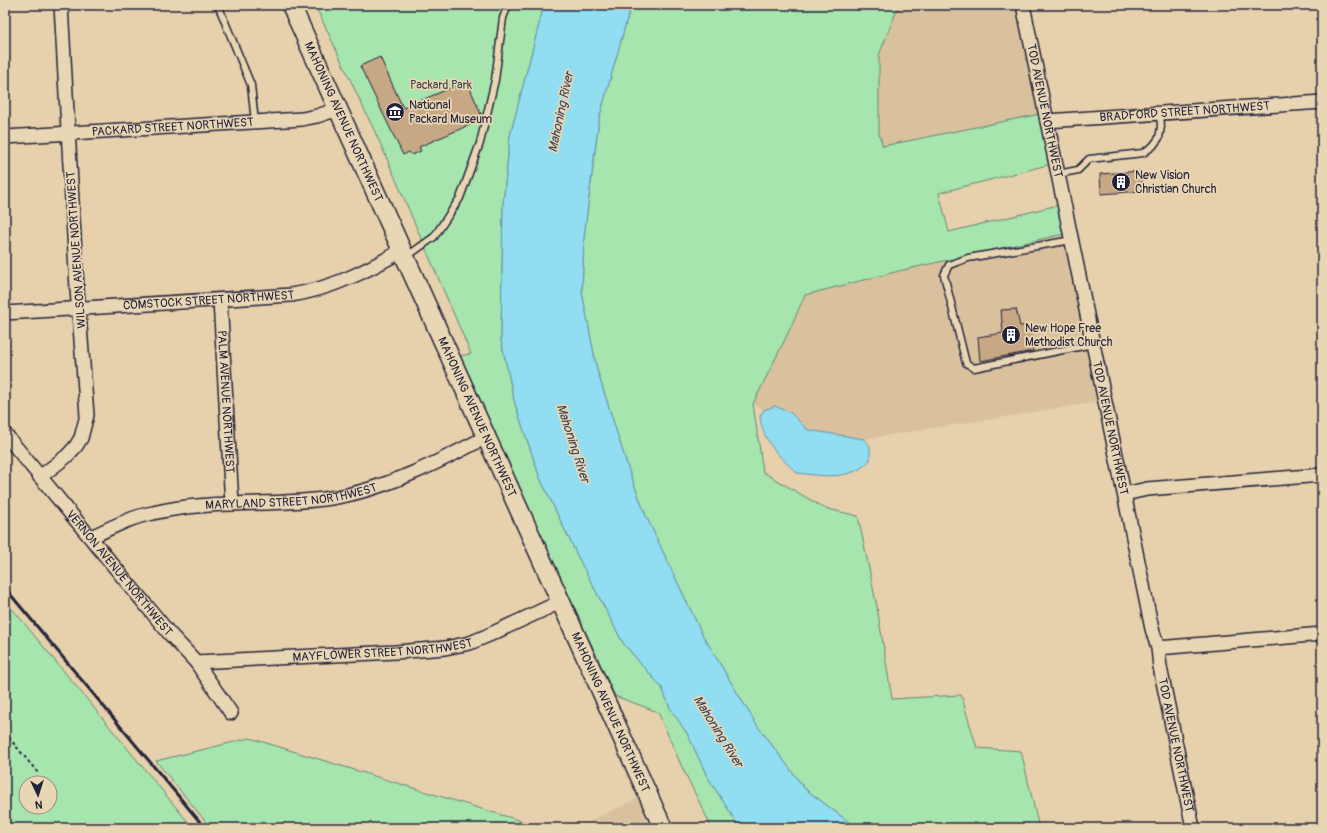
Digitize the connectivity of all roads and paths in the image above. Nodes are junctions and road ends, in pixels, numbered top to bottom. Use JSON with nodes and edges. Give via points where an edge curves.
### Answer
{"nodes":[{"id":1,"x":60,"y":5,"type":"edge"},
{"id":2,"x":218,"y":5,"type":"edge"},
{"id":3,"x":291,"y":5,"type":"edge"},
{"id":4,"x":508,"y":5,"type":"edge"},
{"id":5,"x":1024,"y":5,"type":"edge"},
{"id":6,"x":1322,"y":102,"type":"edge"},
{"id":7,"x":338,"y":109,"type":"junction"},
{"id":8,"x":1160,"y":113,"type":"junction"},
{"id":9,"x":1048,"y":121,"type":"junction"},
{"id":10,"x":255,"y":122,"type":"junction"},
{"id":11,"x":68,"y":133,"type":"junction"},
{"id":12,"x":5,"y":137,"type":"edge"},
{"id":13,"x":1058,"y":174,"type":"junction"},
{"id":14,"x":1072,"y":240,"type":"junction"},
{"id":15,"x":405,"y":254,"type":"junction"},
{"id":16,"x":220,"y":300,"type":"junction"},
{"id":17,"x":79,"y":308,"type":"junction"},
{"id":18,"x":5,"y":313,"type":"edge"},
{"id":19,"x":1093,"y":344,"type":"junction"},
{"id":20,"x":5,"y":434,"type":"edge"},
{"id":21,"x":486,"y":437,"type":"junction"},
{"id":22,"x":1322,"y":475,"type":"edge"},
{"id":23,"x":40,"y":476,"type":"junction"},
{"id":24,"x":1125,"y":494,"type":"junction"},
{"id":25,"x":232,"y":504,"type":"junction"},
{"id":26,"x":91,"y":537,"type":"junction"},
{"id":27,"x":560,"y":602,"type":"junction"},
{"id":28,"x":1322,"y":634,"type":"edge"},
{"id":29,"x":1158,"y":648,"type":"junction"},
{"id":30,"x":196,"y":662,"type":"junction"},
{"id":31,"x":231,"y":713,"type":"dead end"},
{"id":32,"x":5,"y":733,"type":"edge"},
{"id":33,"x":39,"y":774,"type":"dead end"},
{"id":34,"x":663,"y":828,"type":"edge"},
{"id":35,"x":1193,"y":828,"type":"edge"}],
"edges":[{"from":1,"to":11,"type":"street","name":"WILSON AVENUE NORTHWEST"},
{"from":2,"to":10,"type":"lane","via":[[251,85]]},
{"from":3,"to":7,"type":"main road","name":"MAHONING AVENUE NORTHWEST"},
{"from":4,"to":15,"type":"lane","via":[[503,18],[495,80],[480,143],[460,198],[434,237]]},
{"from":5,"to":9,"type":"street","name":"TOD AVENUE NORTHWEST"},
{"from":6,"to":8,"type":"street","name":"BRADFORD STREET NORTHWEST"},
{"from":7,"to":10,"type":"street","name":"PACKARD STREET NORTHWEST","via":[[302,119]]},
{"from":7,"to":15,"type":"main road","name":"MAHONING AVENUE NORTHWEST"},
{"from":8,"to":9,"type":"street","name":"BRADFORD STREET NORTHWEST"},
{"from":8,"to":13,"type":"lane","via":[[1159,138],[1153,146],[1143,152],[1089,159],[1078,170]]},
{"from":9,"to":13,"type":"street","name":"TOD AVENUE NORTHWEST"},
{"from":10,"to":11,"type":"street","name":"PACKARD STREET NORTHWEST"},
{"from":11,"to":12,"type":"street","name":"PACKARD STREET NORTHWEST"},
{"from":11,"to":17,"type":"street","name":"WILSON AVENUE NORTHWEST"},
{"from":13,"to":14,"type":"street","name":"TOD AVENUE NORTHWEST"},
{"from":14,"to":19,"type":"street","name":"TOD AVENUE NORTHWEST"},
{"from":14,"to":19,"type":"lane","via":[[968,258],[949,265],[944,275],[966,363],[974,368]]},
{"from":15,"to":16,"type":"street","name":"COMSTOCK STREET NORTHWEST","via":[[310,292]]},
{"from":15,"to":21,"type":"main road","name":"MAHONING AVENUE NORTHWEST"},
{"from":16,"to":17,"type":"street","name":"COMSTOCK STREET NORTHWEST"},
{"from":16,"to":25,"type":"street","name":"PALM AVENUE NORTHWEST"},
{"from":17,"to":18,"type":"street","name":"COMSTOCK STREET NORTHWEST"},
{"from":17,"to":23,"type":"street","name":"WILSON AVENUE NORTHWEST","via":[[87,407],[86,424],[76,446]]},
{"from":19,"to":24,"type":"street","name":"TOD AVENUE NORTHWEST"},
{"from":20,"to":23,"type":"street","name":"VERNON AVENUE NORTHWEST"},
{"from":21,"to":25,"type":"street","name":"MARYLAND STREET NORTHWEST","via":[[388,483],[359,492],[295,502]]},
{"from":21,"to":27,"type":"main road","name":"MAHONING AVENUE NORTHWEST"},
{"from":22,"to":24,"type":"street","via":[[1147,489]]},
{"from":23,"to":26,"type":"street","name":"VERNON AVENUE NORTHWEST"},
{"from":24,"to":29,"type":"street","name":"TOD AVENUE NORTHWEST"},
{"from":25,"to":26,"type":"street","name":"MARYLAND STREET NORTHWEST","via":[[152,513]]},
{"from":26,"to":30,"type":"street","name":"VERNON AVENUE NORTHWEST","via":[[169,633]]},
{"from":27,"to":30,"type":"street","name":"MAYFLOWER STREET NORTHWEST","via":[[489,635],[452,646],[396,652]]},
{"from":27,"to":34,"type":"main road","name":"MAHONING AVENUE NORTHWEST"},
{"from":28,"to":29,"type":"street"},
{"from":29,"to":35,"type":"street","name":"TOD AVENUE NORTHWEST"},
{"from":30,"to":31,"type":"street","name":"VERNON AVENUE NORTHWEST"},
{"from":32,"to":33,"type":"path"}]}
